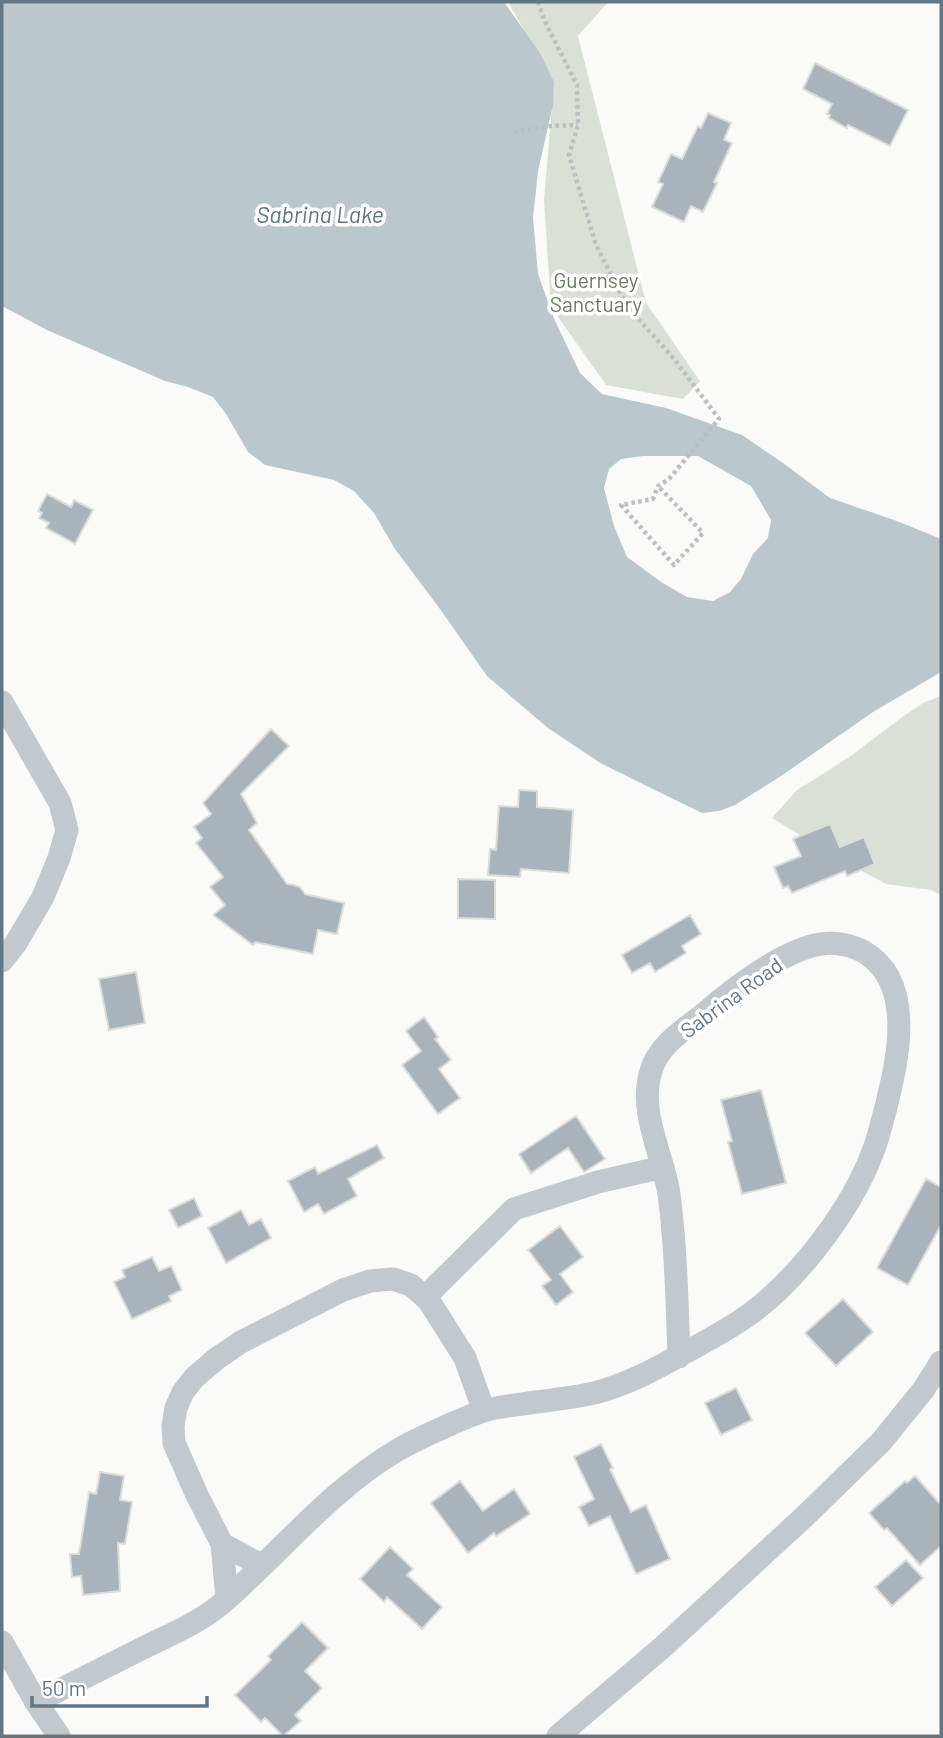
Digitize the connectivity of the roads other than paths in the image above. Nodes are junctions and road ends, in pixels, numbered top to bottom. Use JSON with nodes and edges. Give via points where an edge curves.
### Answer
{"nodes":[{"id":1,"x":2,"y":702,"type":"edge"},
{"id":2,"x":2,"y":961,"type":"edge"},
{"id":3,"x":663,"y":1167,"type":"junction"},
{"id":4,"x":425,"y":1297,"type":"junction"},
{"id":5,"x":679,"y":1357,"type":"junction"},
{"id":6,"x":941,"y":1362,"type":"edge"},
{"id":7,"x":484,"y":1410,"type":"junction"},
{"id":8,"x":222,"y":1544,"type":"junction"},
{"id":9,"x":261,"y":1565,"type":"junction"},
{"id":10,"x":227,"y":1598,"type":"junction"},
{"id":11,"x":2,"y":1642,"type":"edge"},
{"id":12,"x":36,"y":1702,"type":"junction"},
{"id":13,"x":59,"y":1736,"type":"edge"},
{"id":14,"x":558,"y":1736,"type":"edge"}],
"edges":[{"from":1,"to":2,"type":"street","via":[[60,803],[67,830],[43,897]]},
{"from":3,"to":4,"type":"street","via":[[598,1181],[514,1209]]},
{"from":3,"to":5,"type":"street","name":"Sabrina Road","via":[[676,1263]]},
{"from":3,"to":5,"type":"street","name":"Sabrina Road","via":[[647,1088],[654,1062],[672,1039],[755,975],[806,948],[836,944],[855,948],[884,970],[895,994],[899,1037],[875,1149],[859,1182],[817,1246],[779,1288],[756,1310]]},
{"from":4,"to":7,"type":"street","via":[[465,1358]]},
{"from":4,"to":8,"type":"street","via":[[411,1285],[393,1279],[342,1290],[241,1342],[183,1392],[176,1408],[174,1443]]},
{"from":5,"to":7,"type":"street","name":"Sabrina Road","via":[[616,1386]]},
{"from":6,"to":14,"type":"street","via":[[881,1442],[664,1646]]},
{"from":7,"to":9,"type":"street","name":"Sabrina Road","via":[[424,1436],[369,1469]]},
{"from":8,"to":9,"type":"street"},
{"from":8,"to":10,"type":"street"},
{"from":9,"to":10,"type":"street","name":"Sabrina Road"},
{"from":10,"to":12,"type":"street","name":"Sabrina Road","via":[[175,1633]]},
{"from":11,"to":12,"type":"street"},
{"from":12,"to":13,"type":"street"}]}
